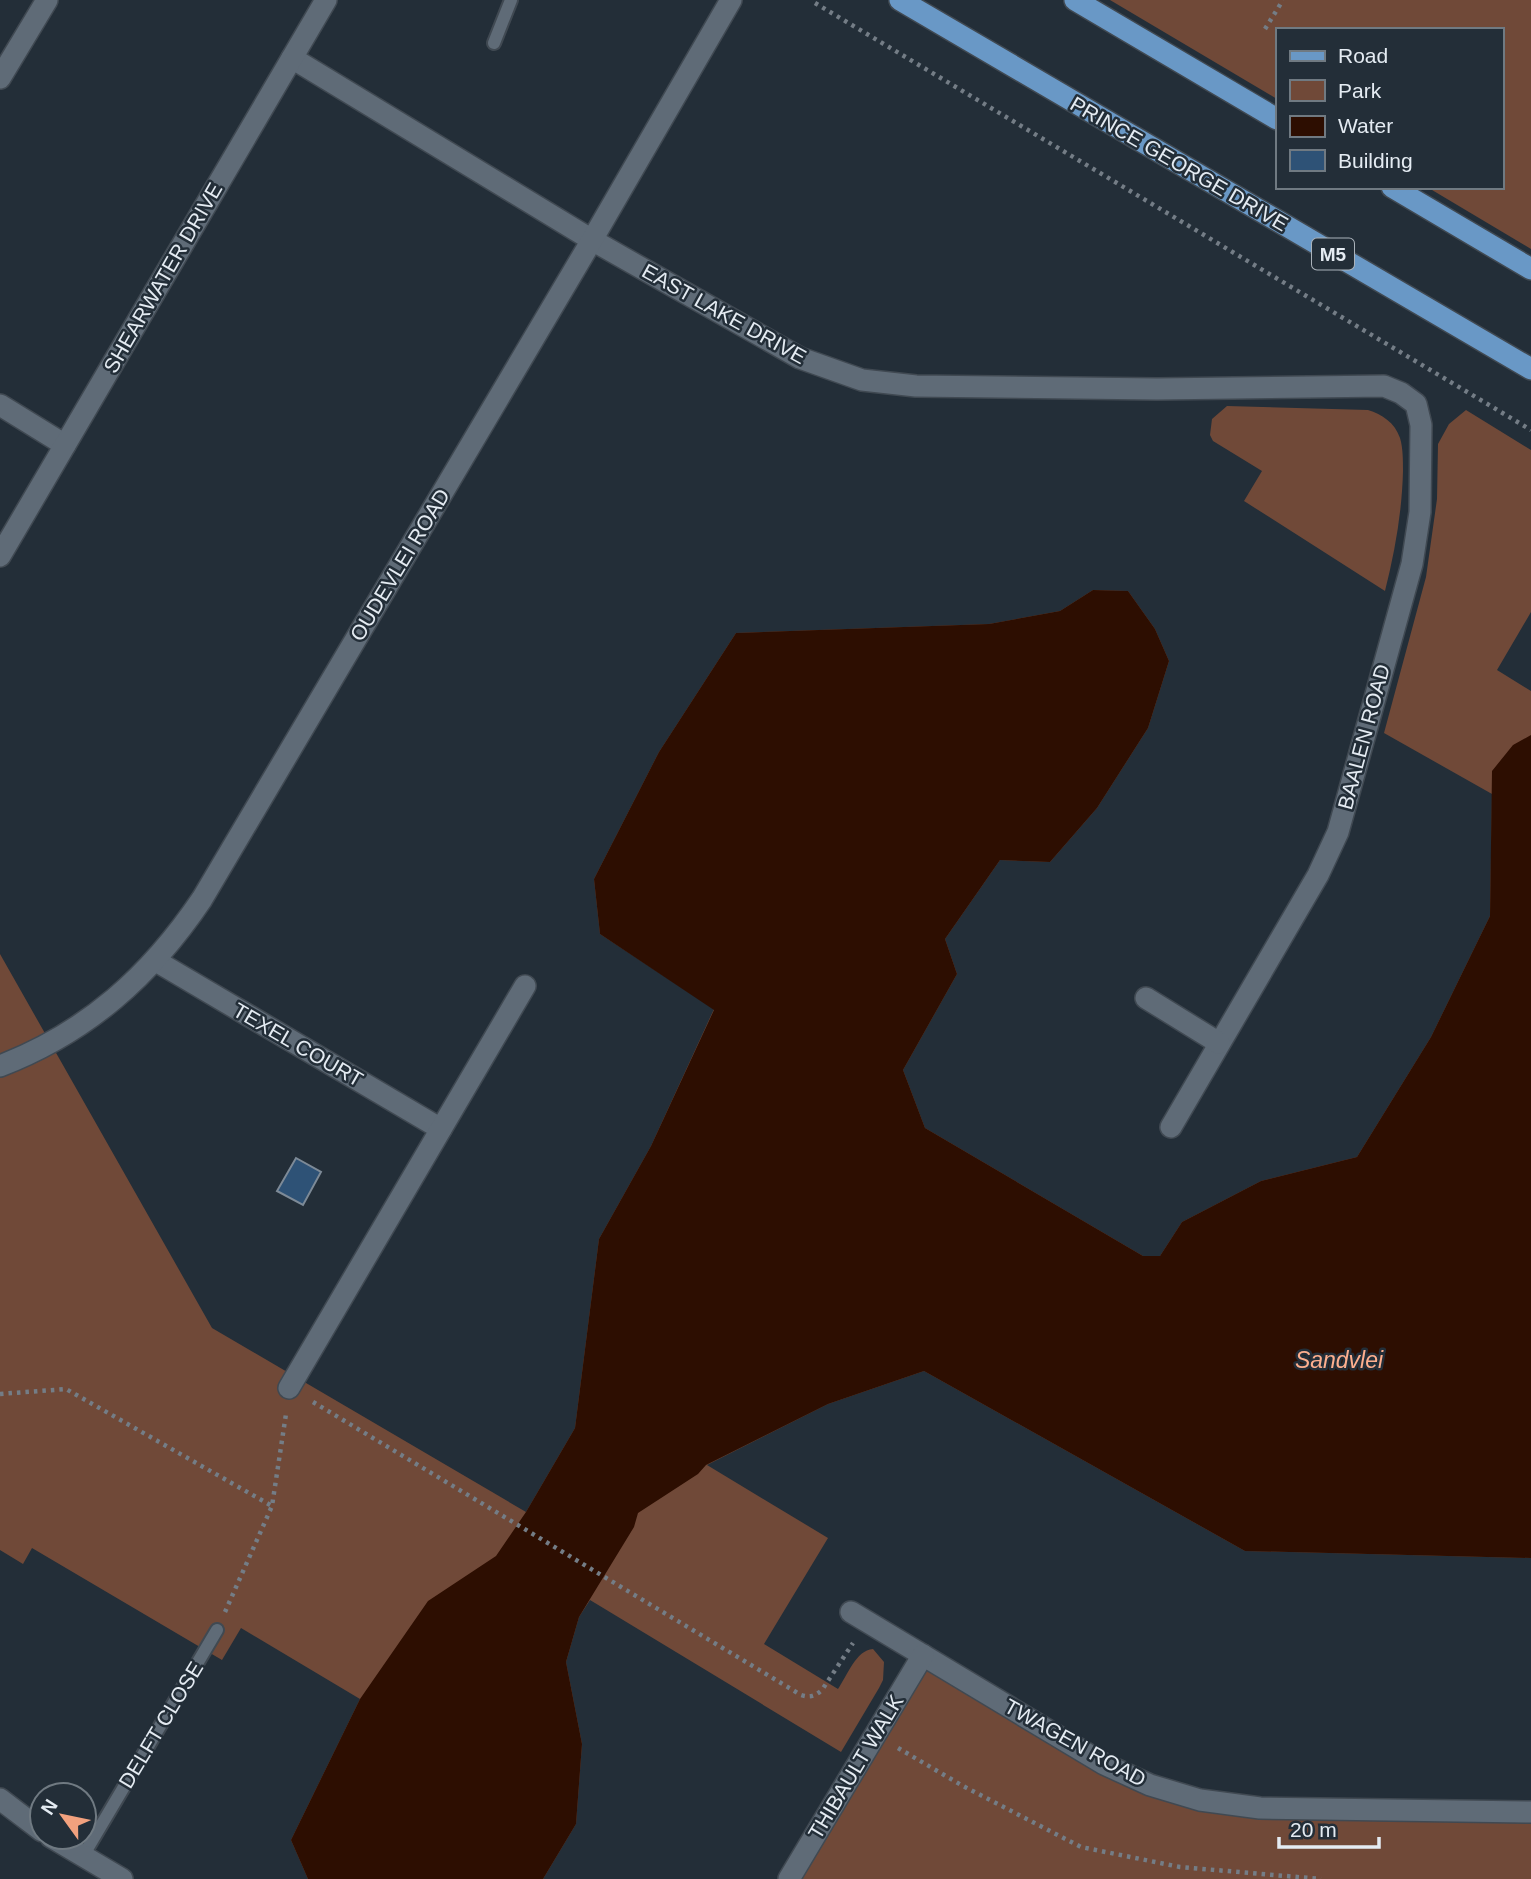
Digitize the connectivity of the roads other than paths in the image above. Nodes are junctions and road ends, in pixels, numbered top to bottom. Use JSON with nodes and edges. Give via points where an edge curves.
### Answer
{"nodes":[{"id":1,"x":47,"y":0,"type":"edge"},
{"id":2,"x":326,"y":0,"type":"edge"},
{"id":3,"x":511,"y":0,"type":"edge"},
{"id":4,"x":731,"y":0,"type":"edge"},
{"id":5,"x":900,"y":0,"type":"edge"},
{"id":6,"x":1075,"y":0,"type":"edge"},
{"id":7,"x":494,"y":43,"type":"dead end"},
{"id":8,"x":292,"y":58,"type":"junction"},
{"id":9,"x":0,"y":78,"type":"edge"},
{"id":10,"x":1276,"y":118,"type":"edge"},
{"id":11,"x":1395,"y":189,"type":"edge"},
{"id":12,"x":592,"y":240,"type":"junction"},
{"id":13,"x":1531,"y":269,"type":"edge"},
{"id":14,"x":1531,"y":369,"type":"edge"},
{"id":15,"x":1416,"y":404,"type":"joint"},
{"id":16,"x":0,"y":405,"type":"edge"},
{"id":17,"x":65,"y":445,"type":"junction"},
{"id":18,"x":0,"y":556,"type":"edge"},
{"id":19,"x":156,"y":961,"type":"junction"},
{"id":20,"x":525,"y":986,"type":"dead end"},
{"id":21,"x":1146,"y":998,"type":"dead end"},
{"id":22,"x":1219,"y":1043,"type":"junction"},
{"id":23,"x":0,"y":1066,"type":"edge"},
{"id":24,"x":1171,"y":1127,"type":"dead end"},
{"id":25,"x":441,"y":1129,"type":"junction"},
{"id":26,"x":289,"y":1388,"type":"road end"},
{"id":27,"x":859,"y":1617,"type":"road end"},
{"id":28,"x":217,"y":1630,"type":"road end"},
{"id":29,"x":923,"y":1655,"type":"junction"},
{"id":30,"x":0,"y":1799,"type":"edge"},
{"id":31,"x":1531,"y":1812,"type":"edge"},
{"id":32,"x":28,"y":1820,"type":"edge"},
{"id":33,"x":75,"y":1851,"type":"edge"},
{"id":34,"x":83,"y":1856,"type":"junction"},
{"id":35,"x":122,"y":1879,"type":"edge"},
{"id":36,"x":789,"y":1879,"type":"edge"}],
"edges":[{"from":1,"to":9,"type":"street"},
{"from":2,"to":8,"type":"street","name":"SHEARWATER DRIVE"},
{"from":3,"to":7,"type":"lane"},
{"from":4,"to":12,"type":"street","name":"OUDEVLEI ROAD"},
{"from":5,"to":14,"type":"main road","name":"PRINCE GEORGE DRIVE","number":"M5"},
{"from":6,"to":10,"type":"main road"},
{"from":8,"to":12,"type":"street","name":"EAST LAKE DRIVE"},
{"from":8,"to":17,"type":"street","name":"SHEARWATER DRIVE"},
{"from":11,"to":13,"type":"main road"},
{"from":12,"to":15,"type":"street","name":"EAST LAKE DRIVE","via":[[800,358],[862,380],[916,386],[1157,389],[1384,386]]},
{"from":12,"to":19,"type":"street","name":"OUDEVLEI ROAD","via":[[202,898]]},
{"from":15,"to":22,"type":"street","name":"BAALEN ROAD","via":[[1420,501],[1412,564],[1338,832],[1318,876]]},
{"from":16,"to":17,"type":"street"},
{"from":17,"to":18,"type":"street","name":"SHEARWATER DRIVE"},
{"from":19,"to":23,"type":"street","name":"OUDEVLEI ROAD","via":[[100,1011],[66,1034]]},
{"from":19,"to":25,"type":"street","name":"TEXEL COURT"},
{"from":20,"to":25,"type":"street"},
{"from":21,"to":22,"type":"street"},
{"from":22,"to":24,"type":"street","name":"BAALEN ROAD"},
{"from":25,"to":26,"type":"street"},
{"from":27,"to":29,"type":"street","name":"TWAGEN ROAD"},
{"from":28,"to":34,"type":"lane","name":"DELFT CLOSE"},
{"from":29,"to":31,"type":"street","name":"TWAGEN ROAD","via":[[1104,1764],[1150,1785],[1200,1800],[1260,1808]]},
{"from":29,"to":36,"type":"street","name":"THIBAULT WALK"},
{"from":30,"to":32,"type":"street"},
{"from":33,"to":34,"type":"street"},
{"from":34,"to":35,"type":"street"}]}
